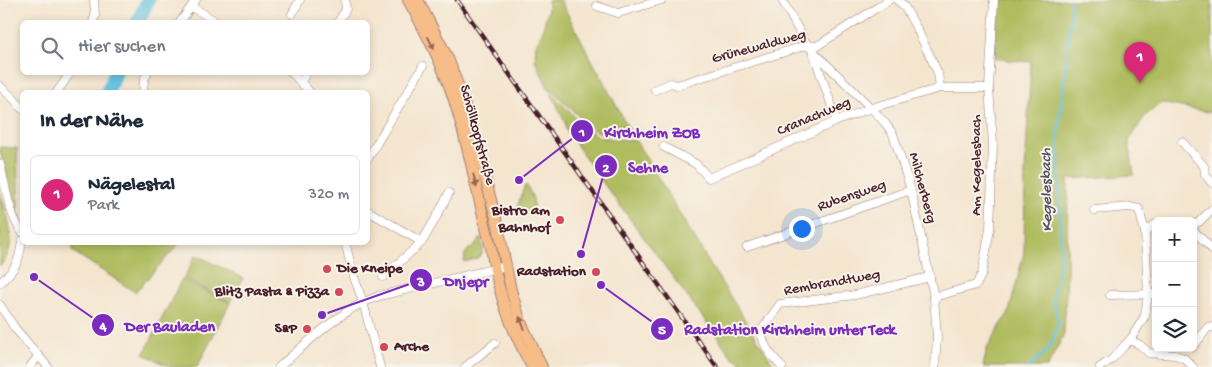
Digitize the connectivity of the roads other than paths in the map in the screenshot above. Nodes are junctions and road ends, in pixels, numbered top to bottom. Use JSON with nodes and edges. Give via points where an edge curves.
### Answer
{"nodes":[{"id":1,"x":94,"y":0,"type":"edge"},
{"id":2,"x":300,"y":0,"type":"edge"},
{"id":3,"x":408,"y":0,"type":"edge"},
{"id":4,"x":418,"y":0,"type":"edge"},
{"id":5,"x":662,"y":0,"type":"edge"},
{"id":6,"x":782,"y":0,"type":"edge"},
{"id":7,"x":889,"y":0,"type":"edge"},
{"id":8,"x":898,"y":0,"type":"edge"},
{"id":9,"x":994,"y":0,"type":"edge"},
{"id":10,"x":346,"y":1,"type":"edge"},
{"id":11,"x":194,"y":4,"type":"edge"},
{"id":12,"x":597,"y":6,"type":"dead end"},
{"id":13,"x":292,"y":14,"type":"dead end"},
{"id":14,"x":93,"y":20,"type":"edge"},
{"id":15,"x":182,"y":20,"type":"edge"},
{"id":16,"x":214,"y":20,"type":"edge"},
{"id":17,"x":339,"y":20,"type":"edge"},
{"id":18,"x":809,"y":47,"type":"junction"},
{"id":19,"x":423,"y":66,"type":"dead end"},
{"id":20,"x":70,"y":75,"type":"edge"},
{"id":21,"x":146,"y":75,"type":"edge"},
{"id":22,"x":294,"y":75,"type":"edge"},
{"id":23,"x":305,"y":75,"type":"edge"},
{"id":24,"x":301,"y":82,"type":"junction"},
{"id":25,"x":0,"y":86,"type":"edge"},
{"id":26,"x":940,"y":88,"type":"junction"},
{"id":27,"x":989,"y":88,"type":"junction"},
{"id":28,"x":58,"y":90,"type":"edge"},
{"id":29,"x":143,"y":90,"type":"edge"},
{"id":30,"x":308,"y":90,"type":"edge"},
{"id":31,"x":656,"y":90,"type":"dead end"},
{"id":32,"x":20,"y":106,"type":"edge"},
{"id":33,"x":872,"y":108,"type":"junction"},
{"id":34,"x":837,"y":121,"type":"junction"},
{"id":35,"x":1182,"y":142,"type":"dead end"},
{"id":36,"x":664,"y":147,"type":"dead end"},
{"id":37,"x":370,"y":153,"type":"edge"},
{"id":38,"x":0,"y":164,"type":"edge"},
{"id":39,"x":1212,"y":183,"type":"edge"},
{"id":40,"x":910,"y":190,"type":"junction"},
{"id":41,"x":449,"y":193,"type":"dead end"},
{"id":42,"x":1212,"y":209,"type":"edge"},
{"id":43,"x":1094,"y":210,"type":"dead end"},
{"id":44,"x":370,"y":211,"type":"edge"},
{"id":45,"x":1197,"y":223,"type":"edge"},
{"id":46,"x":1152,"y":227,"type":"edge"},
{"id":47,"x":20,"y":229,"type":"edge"},
{"id":48,"x":1145,"y":232,"type":"junction"},
{"id":49,"x":1197,"y":234,"type":"edge"},
{"id":50,"x":422,"y":242,"type":"junction"},
{"id":51,"x":21,"y":245,"type":"edge"},
{"id":52,"x":346,"y":245,"type":"edge"},
{"id":53,"x":747,"y":247,"type":"dead end"},
{"id":54,"x":1212,"y":249,"type":"edge"},
{"id":55,"x":506,"y":266,"type":"junction"},
{"id":56,"x":494,"y":269,"type":"junction"},
{"id":57,"x":383,"y":277,"type":"dead end"},
{"id":58,"x":930,"y":278,"type":"junction"},
{"id":59,"x":0,"y":283,"type":"edge"},
{"id":60,"x":1152,"y":294,"type":"edge"},
{"id":61,"x":1110,"y":295,"type":"dead end"},
{"id":62,"x":934,"y":297,"type":"junction"},
{"id":63,"x":363,"y":302,"type":"junction"},
{"id":64,"x":0,"y":305,"type":"edge"},
{"id":65,"x":1212,"y":327,"type":"edge"},
{"id":66,"x":1130,"y":340,"type":"junction"},
{"id":67,"x":1197,"y":342,"type":"edge"},
{"id":68,"x":495,"y":343,"type":"dead end"},
{"id":69,"x":1189,"y":352,"type":"edge"},
{"id":70,"x":38,"y":356,"type":"junction"},
{"id":71,"x":1184,"y":358,"type":"junction"},
{"id":72,"x":30,"y":367,"type":"edge"},
{"id":73,"x":48,"y":367,"type":"edge"},
{"id":74,"x":279,"y":367,"type":"edge"},
{"id":75,"x":380,"y":367,"type":"edge"},
{"id":76,"x":465,"y":367,"type":"edge"},
{"id":77,"x":532,"y":367,"type":"edge"},
{"id":78,"x":542,"y":367,"type":"edge"},
{"id":79,"x":782,"y":367,"type":"edge"},
{"id":80,"x":935,"y":367,"type":"edge"},
{"id":81,"x":1100,"y":367,"type":"edge"},
{"id":82,"x":1193,"y":367,"type":"edge"}],
"edges":[{"from":1,"to":14,"type":"street"},
{"from":2,"to":13,"type":"street"},
{"from":3,"to":56,"type":"main road","name":"Schöllkopfstraße","one_way":true,"via":[[452,94]]},
{"from":4,"to":55,"type":"main road","name":"Schöllkopfstraße","via":[[448,58],[468,114]]},
{"from":5,"to":12,"type":"street","via":[[618,14]]},
{"from":6,"to":18,"type":"street","name":"Milcherberg"},
{"from":7,"to":18,"type":"street","name":"Grünewaldweg","via":[[817,46]]},
{"from":8,"to":26,"type":"street","via":[[926,47],[938,73]]},
{"from":9,"to":27,"type":"street","name":"Am Kegelesbach"},
{"from":10,"to":17,"type":"street"},
{"from":11,"to":15,"type":"street"},
{"from":11,"to":16,"type":"street"},
{"from":18,"to":31,"type":"street","name":"Grünewaldweg","via":[[678,85],[671,83]]},
{"from":18,"to":33,"type":"street","name":"Milcherberg"},
{"from":18,"to":34,"type":"street","name":"Milcherberg"},
{"from":19,"to":37,"type":"street"},
{"from":20,"to":28,"type":"street"},
{"from":21,"to":29,"type":"street"},
{"from":22,"to":24,"type":"street"},
{"from":23,"to":24,"type":"street"},
{"from":24,"to":30,"type":"street"},
{"from":25,"to":32,"type":"street"},
{"from":26,"to":27,"type":"street","name":"Cranachweg"},
{"from":26,"to":33,"type":"street","name":"Cranachweg"},
{"from":27,"to":62,"type":"street","name":"Am Kegelesbach","via":[[992,144],[990,228],[982,274],[976,285]]},
{"from":33,"to":34,"type":"street","name":"Cranachweg"},
{"from":33,"to":40,"type":"street","name":"Milcherberg","via":[[893,134]]},
{"from":34,"to":36,"type":"street","name":"Cranachweg","via":[[709,178],[696,164]]},
{"from":35,"to":39,"type":"street","via":[[1204,166],[1205,174]]},
{"from":38,"to":47,"type":"street","via":[[11,209]]},
{"from":40,"to":53,"type":"street","name":"Rubensweg"},
{"from":40,"to":58,"type":"street","name":"Milcherberg"},
{"from":41,"to":50,"type":"street"},
{"from":42,"to":45,"type":"street"},
{"from":43,"to":48,"type":"street","via":[[1139,209]]},
{"from":44,"to":50,"type":"street"},
{"from":46,"to":48,"type":"street"},
{"from":48,"to":60,"type":"street"},
{"from":49,"to":54,"type":"street"},
{"from":50,"to":57,"type":"street"},
{"from":51,"to":59,"type":"street","via":[[18,262]]},
{"from":52,"to":63,"type":"street"},
{"from":55,"to":56,"type":"street"},
{"from":78,"to":55,"type":"main road","name":"Schöllkopfstraße","one_way":true,"via":[[520,320]]},
{"from":56,"to":63,"type":"street"},
{"from":56,"to":77,"type":"main road","name":"Schöllkopfstraße","via":[[510,322]]},
{"from":58,"to":62,"type":"street","name":"Milcherberg"},
{"from":58,"to":79,"type":"street","name":"Rembrandtweg","via":[[855,295],[780,304],[761,331],[763,343]]},
{"from":60,"to":61,"type":"street"},
{"from":60,"to":66,"type":"street","via":[[1145,316]]},
{"from":62,"to":80,"type":"street","name":"Milcherberg"},
{"from":63,"to":74,"type":"street","via":[[348,310]]},
{"from":63,"to":75,"type":"street"},
{"from":64,"to":70,"type":"street"},
{"from":65,"to":67,"type":"street","via":[[1208,327]]},
{"from":66,"to":71,"type":"street","via":[[1149,353]]},
{"from":66,"to":81,"type":"street","via":[[1112,360]]},
{"from":68,"to":76,"type":"street"},
{"from":69,"to":71,"type":"street"},
{"from":70,"to":72,"type":"street"},
{"from":70,"to":73,"type":"street"},
{"from":71,"to":82,"type":"street"}]}
